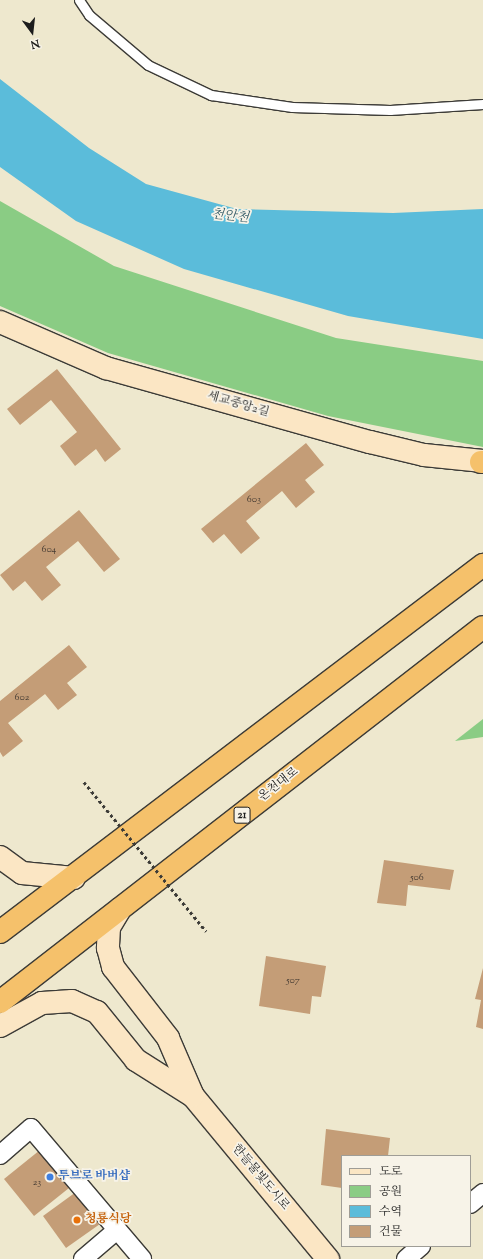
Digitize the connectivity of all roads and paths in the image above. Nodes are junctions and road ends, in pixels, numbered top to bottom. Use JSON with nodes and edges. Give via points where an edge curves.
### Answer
{"nodes":[{"id":1,"x":79,"y":0,"type":"edge"},
{"id":2,"x":483,"y":104,"type":"edge"},
{"id":3,"x":0,"y":322,"type":"edge"},
{"id":4,"x":482,"y":462,"type":"edge"},
{"id":5,"x":483,"y":565,"type":"edge"},
{"id":6,"x":483,"y":627,"type":"edge"},
{"id":7,"x":84,"y":782,"type":"dead end"},
{"id":8,"x":0,"y":857,"type":"edge"},
{"id":9,"x":74,"y":878,"type":"junction"},
{"id":10,"x":120,"y":909,"type":"junction"},
{"id":11,"x":206,"y":931,"type":"dead end"},
{"id":12,"x":0,"y":932,"type":"edge"},
{"id":13,"x":0,"y":1002,"type":"edge"},
{"id":14,"x":0,"y":1026,"type":"edge"},
{"id":15,"x":193,"y":1096,"type":"junction"},
{"id":16,"x":0,"y":1155,"type":"edge"},
{"id":17,"x":483,"y":1193,"type":"edge"},
{"id":18,"x":471,"y":1203,"type":"edge"},
{"id":19,"x":117,"y":1230,"type":"junction"},
{"id":20,"x":421,"y":1247,"type":"edge"},
{"id":21,"x":83,"y":1259,"type":"edge"},
{"id":22,"x":142,"y":1259,"type":"edge"},
{"id":23,"x":328,"y":1259,"type":"edge"},
{"id":24,"x":406,"y":1259,"type":"edge"}],
"edges":[{"from":1,"to":2,"type":"lane","via":[[89,15],[148,65],[211,95],[292,107],[390,110]]},
{"from":3,"to":4,"type":"street","name":"세교중앙2길","via":[[106,368],[370,442],[424,455]]},
{"from":5,"to":9,"type":"highway"},
{"from":6,"to":10,"type":"highway","name":"온천대로","number":"21"},
{"from":7,"to":11,"type":"path","bridge":true},
{"from":8,"to":9,"type":"street","via":[[22,872]]},
{"from":9,"to":12,"type":"highway"},
{"from":10,"to":13,"type":"highway","name":"온천대로","number":"21"},
{"from":10,"to":15,"type":"street","via":[[109,926],[108,948],[113,967],[168,1038]]},
{"from":14,"to":15,"type":"street","via":[[42,1003],[72,1001],[97,1012],[136,1060]]},
{"from":15,"to":23,"type":"street","name":"한들물빛도시로"},
{"from":16,"to":19,"type":"street","via":[[31,1128]]},
{"from":17,"to":18,"type":"street"},
{"from":19,"to":21,"type":"street"},
{"from":19,"to":22,"type":"street"},
{"from":20,"to":24,"type":"street"}]}
